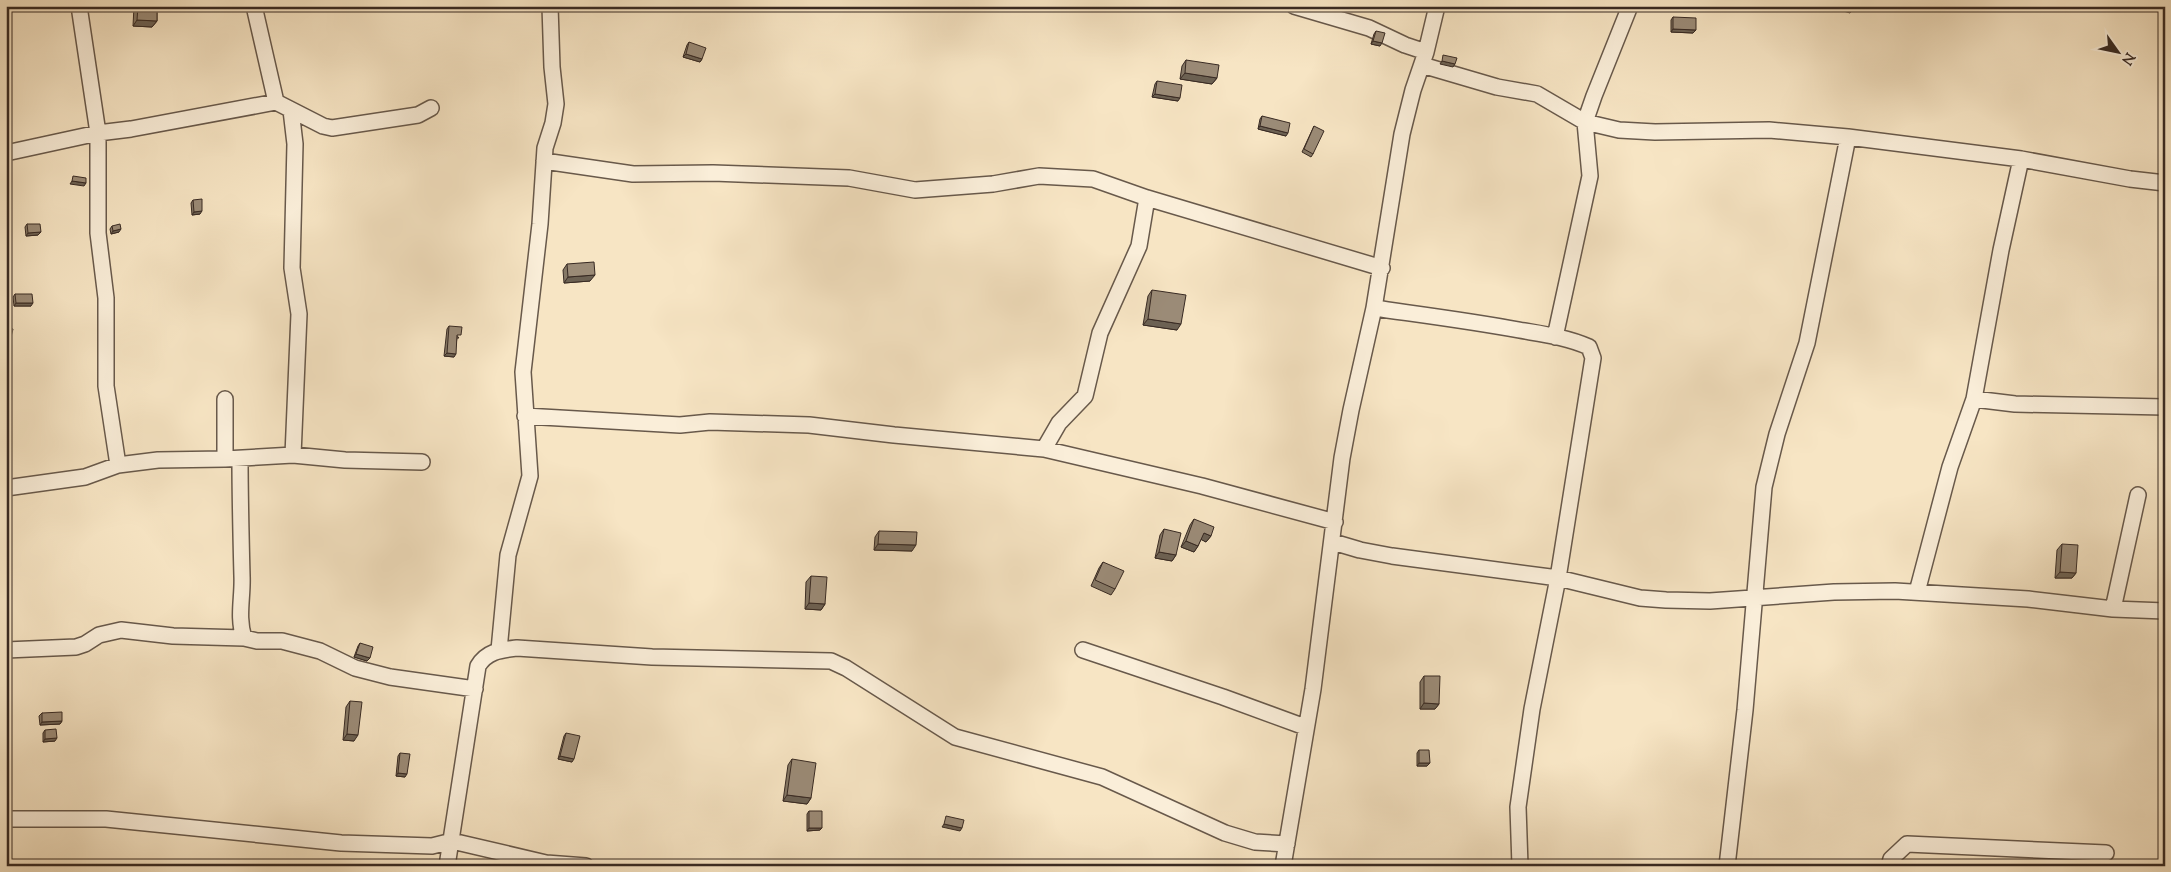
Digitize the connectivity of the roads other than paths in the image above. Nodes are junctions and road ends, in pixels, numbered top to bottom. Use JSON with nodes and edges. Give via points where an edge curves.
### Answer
{"nodes":[{"id":1,"x":80,"y":6,"type":"edge"},
{"id":2,"x":254,"y":6,"type":"edge"},
{"id":3,"x":550,"y":6,"type":"edge"},
{"id":4,"x":1294,"y":6,"type":"edge"},
{"id":5,"x":1437,"y":6,"type":"edge"},
{"id":6,"x":1630,"y":6,"type":"edge"},
{"id":7,"x":1424,"y":58,"type":"junction"},
{"id":8,"x":276,"y":102,"type":"junction"},
{"id":9,"x":431,"y":108,"type":"dead end"},
{"id":10,"x":291,"y":110,"type":"junction"},
{"id":11,"x":1585,"y":122,"type":"junction"},
{"id":12,"x":98,"y":133,"type":"junction"},
{"id":13,"x":1848,"y":137,"type":"junction"},
{"id":14,"x":6,"y":153,"type":"edge"},
{"id":15,"x":2021,"y":159,"type":"junction"},
{"id":16,"x":544,"y":161,"type":"junction"},
{"id":17,"x":2165,"y":183,"type":"edge"},
{"id":18,"x":1147,"y":198,"type":"junction"},
{"id":19,"x":1382,"y":268,"type":"junction"},
{"id":20,"x":1374,"y":308,"type":"junction"},
{"id":21,"x":1555,"y":336,"type":"junction"},
{"id":22,"x":225,"y":399,"type":"dead end"},
{"id":23,"x":1974,"y":399,"type":"junction"},
{"id":24,"x":2165,"y":407,"type":"edge"},
{"id":25,"x":525,"y":416,"type":"junction"},
{"id":26,"x":1044,"y":450,"type":"junction"},
{"id":27,"x":294,"y":455,"type":"junction"},
{"id":28,"x":232,"y":459,"type":"junction"},
{"id":29,"x":422,"y":462,"type":"dead end"},
{"id":30,"x":118,"y":466,"type":"junction"},
{"id":31,"x":6,"y":488,"type":"edge"},
{"id":32,"x":2138,"y":495,"type":"dead end"},
{"id":33,"x":1334,"y":522,"type":"junction"},
{"id":34,"x":1332,"y":542,"type":"junction"},
{"id":35,"x":1558,"y":578,"type":"junction"},
{"id":36,"x":1917,"y":592,"type":"junction"},
{"id":37,"x":1754,"y":597,"type":"junction"},
{"id":38,"x":2114,"y":609,"type":"junction"},
{"id":39,"x":2165,"y":612,"type":"edge"},
{"id":40,"x":244,"y":638,"type":"junction"},
{"id":41,"x":6,"y":650,"type":"edge"},
{"id":42,"x":499,"y":650,"type":"junction"},
{"id":43,"x":1083,"y":650,"type":"dead end"},
{"id":44,"x":475,"y":689,"type":"junction"},
{"id":45,"x":1306,"y":728,"type":"junction"},
{"id":46,"x":6,"y":819,"type":"edge"},
{"id":47,"x":452,"y":842,"type":"junction"},
{"id":48,"x":1287,"y":844,"type":"junction"},
{"id":49,"x":2106,"y":854,"type":"dead end"},
{"id":50,"x":447,"y":866,"type":"edge"},
{"id":51,"x":586,"y":866,"type":"edge"},
{"id":52,"x":1284,"y":866,"type":"edge"},
{"id":53,"x":1520,"y":866,"type":"edge"},
{"id":54,"x":1727,"y":866,"type":"edge"},
{"id":55,"x":1889,"y":866,"type":"edge"}],
"edges":[{"from":1,"to":12,"type":"street"},
{"from":2,"to":8,"type":"street"},
{"from":3,"to":16,"type":"street","via":[[556,104]]},
{"from":4,"to":7,"type":"street","via":[[1368,28]]},
{"from":5,"to":7,"type":"street"},
{"from":6,"to":11,"type":"street"},
{"from":7,"to":11,"type":"street","via":[[1497,87],[1537,94]]},
{"from":7,"to":19,"type":"street","via":[[1402,134]]},
{"from":8,"to":10,"type":"street"},
{"from":8,"to":12,"type":"street"},
{"from":9,"to":10,"type":"street","via":[[418,116],[332,128]]},
{"from":10,"to":27,"type":"street","via":[[295,144],[292,268],[298,314]]},
{"from":11,"to":13,"type":"street","via":[[1619,130],[1769,130]]},
{"from":11,"to":21,"type":"street","via":[[1590,176]]},
{"from":12,"to":14,"type":"street"},
{"from":12,"to":30,"type":"street","via":[[98,233],[107,308],[106,386]]},
{"from":13,"to":15,"type":"street"},
{"from":13,"to":37,"type":"street","via":[[1807,344],[1777,434],[1764,487]]},
{"from":15,"to":17,"type":"street"},
{"from":15,"to":23,"type":"street"},
{"from":16,"to":18,"type":"street","via":[[633,174],[849,178],[915,190],[993,184],[1039,176],[1093,179]]},
{"from":16,"to":25,"type":"street","via":[[524,372]]},
{"from":18,"to":19,"type":"street"},
{"from":18,"to":26,"type":"street","via":[[1139,246],[1100,333],[1085,396],[1059,423]]},
{"from":19,"to":20,"type":"street"},
{"from":20,"to":21,"type":"street"},
{"from":20,"to":33,"type":"street","via":[[1350,410]]},
{"from":21,"to":35,"type":"street","via":[[1589,347],[1593,358]]},
{"from":22,"to":28,"type":"street"},
{"from":23,"to":24,"type":"street","via":[[2015,404]]},
{"from":23,"to":36,"type":"street","via":[[1950,467]]},
{"from":25,"to":26,"type":"street","via":[[680,424],[810,425]]},
{"from":25,"to":42,"type":"street","via":[[530,476],[508,555]]},
{"from":26,"to":33,"type":"street","via":[[1202,486]]},
{"from":27,"to":28,"type":"street"},
{"from":27,"to":29,"type":"street","via":[[355,461]]},
{"from":28,"to":30,"type":"street","via":[[158,460]]},
{"from":28,"to":40,"type":"street","via":[[242,577],[240,624]]},
{"from":30,"to":31,"type":"street","via":[[85,477]]},
{"from":32,"to":38,"type":"street"},
{"from":33,"to":34,"type":"street"},
{"from":34,"to":35,"type":"street","via":[[1392,556]]},
{"from":34,"to":45,"type":"street"},
{"from":35,"to":37,"type":"street","via":[[1648,599],[1710,601]]},
{"from":35,"to":53,"type":"street","via":[[1532,709],[1518,807]]},
{"from":36,"to":37,"type":"street","via":[[1834,592]]},
{"from":36,"to":38,"type":"street","via":[[2028,599]]},
{"from":37,"to":54,"type":"street"},
{"from":38,"to":39,"type":"street"},
{"from":40,"to":41,"type":"street","via":[[174,636],[121,630],[99,635],[76,647]]},
{"from":40,"to":44,"type":"street","via":[[282,640],[320,651],[355,668],[390,677]]},
{"from":42,"to":44,"type":"street","via":[[483,657],[478,666]]},
{"from":42,"to":48,"type":"street","via":[[517,648],[652,657],[831,661],[955,737],[1102,777],[1226,833],[1255,842]]},
{"from":43,"to":45,"type":"street","via":[[1223,696]]},
{"from":44,"to":47,"type":"street"},
{"from":45,"to":48,"type":"street"},
{"from":46,"to":47,"type":"street","via":[[106,818],[341,843],[432,846]]},
{"from":47,"to":50,"type":"street"},
{"from":47,"to":51,"type":"street","via":[[546,863]]},
{"from":48,"to":52,"type":"street"},
{"from":49,"to":55,"type":"street","via":[[1907,844],[1891,859]]}]}
